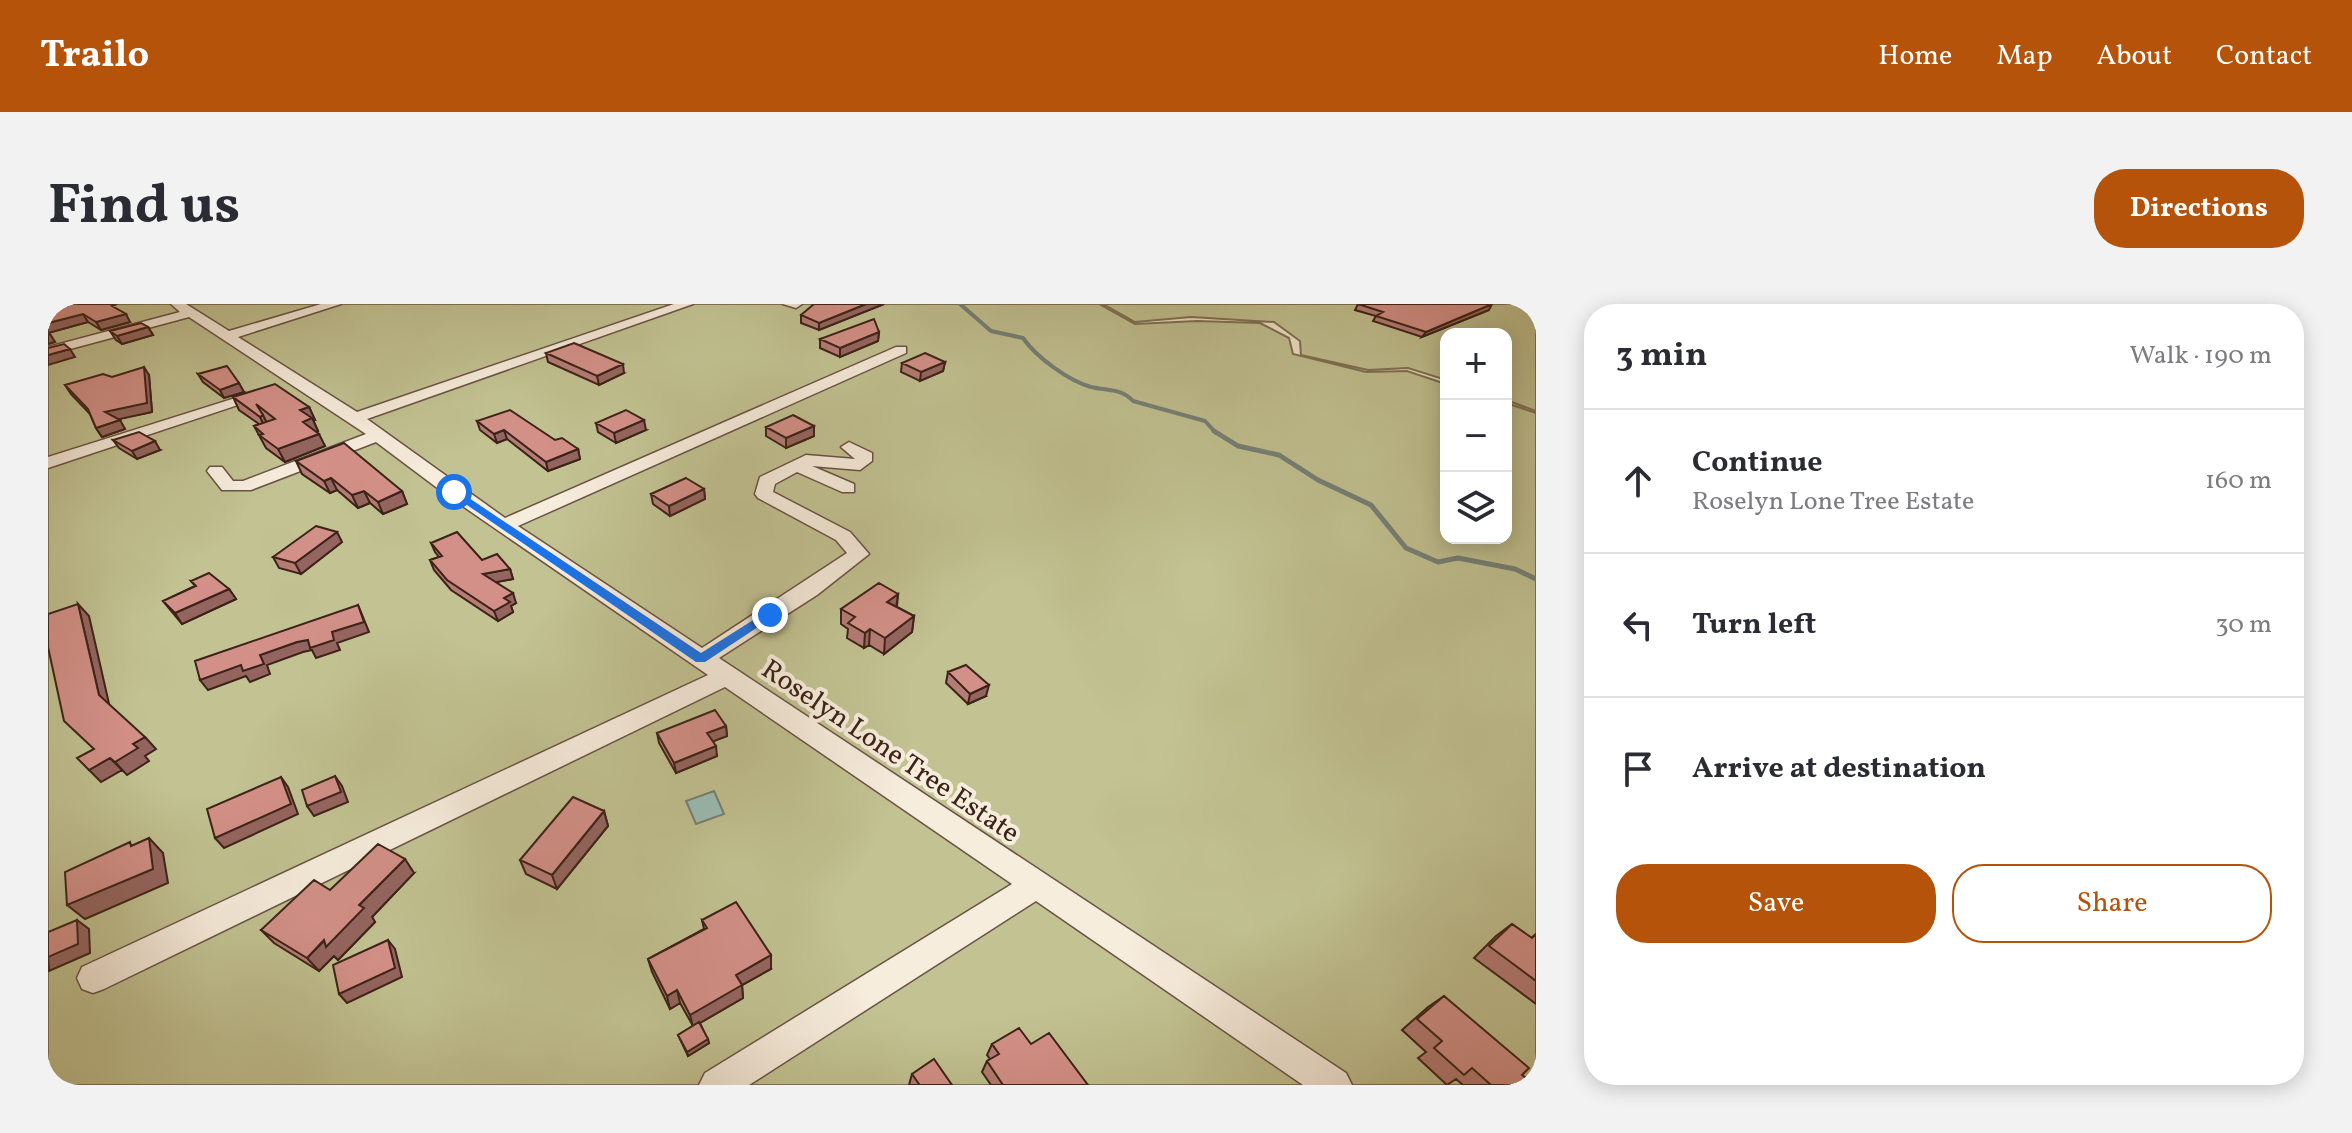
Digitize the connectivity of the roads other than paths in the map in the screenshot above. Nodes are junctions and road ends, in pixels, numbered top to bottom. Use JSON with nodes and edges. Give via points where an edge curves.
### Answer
{"nodes":[{"id":1,"x":335,"y":304,"type":"edge"},
{"id":2,"x":687,"y":304,"type":"edge"},
{"id":3,"x":789,"y":304,"type":"edge"},
{"id":4,"x":796,"y":304,"type":"edge"},
{"id":5,"x":184,"y":308,"type":"edge"},
{"id":6,"x":227,"y":336,"type":"junction"},
{"id":7,"x":901,"y":350,"type":"dead end"},
{"id":8,"x":48,"y":351,"type":"edge"},
{"id":9,"x":299,"y":382,"type":"junction"},
{"id":10,"x":355,"y":418,"type":"junction"},
{"id":11,"x":379,"y":435,"type":"junction"},
{"id":12,"x":849,"y":447,"type":"dead end"},
{"id":13,"x":48,"y":463,"type":"edge"},
{"id":14,"x":796,"y":465,"type":"junction"},
{"id":15,"x":216,"y":471,"type":"dead end"},
{"id":16,"x":848,"y":488,"type":"dead end"},
{"id":17,"x":504,"y":525,"type":"junction"},
{"id":18,"x":701,"y":659,"type":"junction"},
{"id":19,"x":726,"y":677,"type":"junction"},
{"id":20,"x":1034,"y":886,"type":"junction"},
{"id":21,"x":93,"y":978,"type":"dead end"},
{"id":22,"x":717,"y":1085,"type":"edge"},
{"id":23,"x":1334,"y":1085,"type":"edge"}],
"edges":[{"from":1,"to":6,"type":"street"},
{"from":2,"to":10,"type":"street","via":[[422,402]]},
{"from":3,"to":4,"type":"street"},
{"from":5,"to":6,"type":"street","name":"Roselyn Lone Tree Estate"},
{"from":5,"to":8,"type":"street"},
{"from":6,"to":9,"type":"street","name":"Roselyn Lone Tree Estate"},
{"from":7,"to":17,"type":"street"},
{"from":9,"to":10,"type":"street","name":"Roselyn Lone Tree Estate"},
{"from":9,"to":13,"type":"street"},
{"from":10,"to":11,"type":"street","name":"Roselyn Lone Tree Estate"},
{"from":11,"to":15,"type":"street","via":[[245,486],[228,486]]},
{"from":11,"to":17,"type":"street","name":"Roselyn Lone Tree Estate"},
{"from":12,"to":14,"type":"street","via":[[866,457],[860,465],[810,459]]},
{"from":14,"to":16,"type":"street"},
{"from":14,"to":18,"type":"street","via":[[766,481],[764,494],[843,536],[859,554]]},
{"from":17,"to":18,"type":"street","name":"Roselyn Lone Tree Estate"},
{"from":18,"to":19,"type":"street","name":"Roselyn Lone Tree Estate"},
{"from":19,"to":20,"type":"street","name":"Roselyn Lone Tree Estate"},
{"from":19,"to":21,"type":"street"},
{"from":20,"to":22,"type":"street"},
{"from":20,"to":23,"type":"street","name":"Roselyn Lone Tree Estate"}]}
